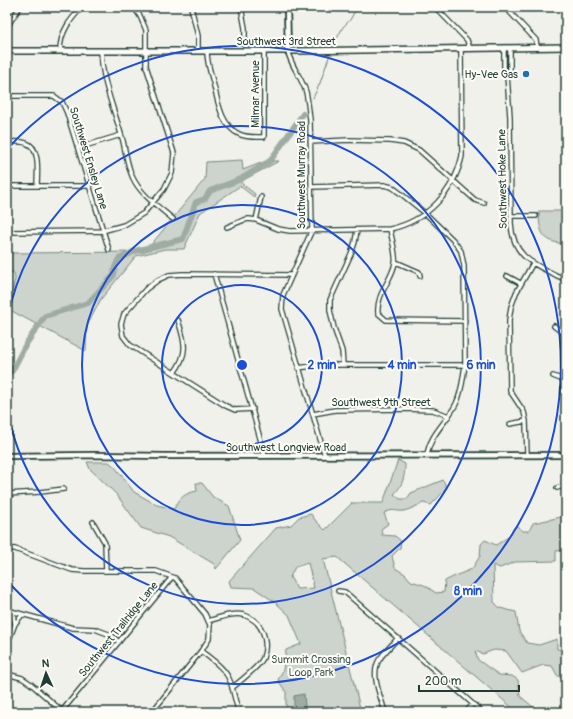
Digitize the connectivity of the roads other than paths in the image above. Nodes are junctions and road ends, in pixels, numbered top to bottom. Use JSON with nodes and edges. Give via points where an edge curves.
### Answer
{"nodes":[{"id":1,"x":20,"y":7,"type":"edge"},
{"id":2,"x":82,"y":7,"type":"edge"},
{"id":3,"x":134,"y":7,"type":"edge"},
{"id":4,"x":191,"y":7,"type":"edge"},
{"id":5,"x":241,"y":7,"type":"edge"},
{"id":6,"x":288,"y":7,"type":"edge"},
{"id":7,"x":435,"y":7,"type":"edge"},
{"id":8,"x":505,"y":7,"type":"edge"},
{"id":9,"x":7,"y":30,"type":"edge"},
{"id":10,"x":244,"y":42,"type":"dead end"},
{"id":11,"x":537,"y":47,"type":"junction"},
{"id":12,"x":566,"y":47,"type":"edge"},
{"id":13,"x":504,"y":48,"type":"junction"},
{"id":14,"x":510,"y":48,"type":"junction"},
{"id":15,"x":461,"y":49,"type":"junction"},
{"id":16,"x":470,"y":49,"type":"junction"},
{"id":17,"x":7,"y":51,"type":"edge"},
{"id":18,"x":60,"y":51,"type":"junction"},
{"id":19,"x":146,"y":51,"type":"junction"},
{"id":20,"x":198,"y":51,"type":"junction"},
{"id":21,"x":207,"y":51,"type":"junction"},
{"id":22,"x":102,"y":52,"type":"junction"},
{"id":23,"x":264,"y":52,"type":"junction"},
{"id":24,"x":288,"y":52,"type":"junction"},
{"id":25,"x":507,"y":75,"type":"junction"},
{"id":26,"x":7,"y":96,"type":"edge"},
{"id":27,"x":121,"y":135,"type":"junction"},
{"id":28,"x":7,"y":142,"type":"edge"},
{"id":29,"x":310,"y":142,"type":"junction"},
{"id":30,"x":78,"y":148,"type":"junction"},
{"id":31,"x":453,"y":181,"type":"junction"},
{"id":32,"x":7,"y":186,"type":"edge"},
{"id":33,"x":37,"y":186,"type":"junction"},
{"id":34,"x":89,"y":186,"type":"junction"},
{"id":35,"x":311,"y":187,"type":"junction"},
{"id":36,"x":261,"y":197,"type":"dead end"},
{"id":37,"x":154,"y":202,"type":"junction"},
{"id":38,"x":484,"y":203,"type":"dead end"},
{"id":39,"x":425,"y":213,"type":"junction"},
{"id":40,"x":511,"y":216,"type":"junction"},
{"id":41,"x":536,"y":216,"type":"dead end"},
{"id":42,"x":173,"y":219,"type":"dead end"},
{"id":43,"x":256,"y":220,"type":"junction"},
{"id":44,"x":227,"y":227,"type":"dead end"},
{"id":45,"x":390,"y":229,"type":"junction"},
{"id":46,"x":312,"y":230,"type":"junction"},
{"id":47,"x":357,"y":230,"type":"junction"},
{"id":48,"x":102,"y":231,"type":"junction"},
{"id":49,"x":7,"y":232,"type":"edge"},
{"id":50,"x":109,"y":250,"type":"dead end"},
{"id":51,"x":396,"y":262,"type":"junction"},
{"id":52,"x":533,"y":264,"type":"junction"},
{"id":53,"x":214,"y":274,"type":"junction"},
{"id":54,"x":292,"y":275,"type":"junction"},
{"id":55,"x":420,"y":276,"type":"dead end"},
{"id":56,"x":507,"y":276,"type":"dead end"},
{"id":57,"x":566,"y":280,"type":"edge"},
{"id":58,"x":520,"y":283,"type":"junction"},
{"id":59,"x":178,"y":320,"type":"dead end"},
{"id":60,"x":465,"y":321,"type":"junction"},
{"id":61,"x":554,"y":326,"type":"dead end"},
{"id":62,"x":566,"y":335,"type":"edge"},
{"id":63,"x":343,"y":365,"type":"junction"},
{"id":64,"x":465,"y":365,"type":"junction"},
{"id":65,"x":298,"y":368,"type":"junction"},
{"id":66,"x":174,"y":373,"type":"junction"},
{"id":67,"x":553,"y":376,"type":"dead end"},
{"id":68,"x":566,"y":381,"type":"edge"},
{"id":69,"x":253,"y":409,"type":"junction"},
{"id":70,"x":313,"y":414,"type":"junction"},
{"id":71,"x":449,"y":416,"type":"junction"},
{"id":72,"x":526,"y":421,"type":"junction"},
{"id":73,"x":510,"y":424,"type":"dead end"},
{"id":74,"x":427,"y":454,"type":"junction"},
{"id":75,"x":527,"y":455,"type":"junction"},
{"id":76,"x":566,"y":455,"type":"edge"},
{"id":77,"x":7,"y":456,"type":"edge"},
{"id":78,"x":265,"y":456,"type":"junction"},
{"id":79,"x":324,"y":456,"type":"junction"},
{"id":80,"x":566,"y":485,"type":"edge"},
{"id":81,"x":557,"y":488,"type":"dead end"},
{"id":82,"x":64,"y":489,"type":"dead end"},
{"id":83,"x":7,"y":494,"type":"edge"},
{"id":84,"x":93,"y":522,"type":"dead end"},
{"id":85,"x":7,"y":548,"type":"edge"},
{"id":86,"x":106,"y":571,"type":"junction"},
{"id":87,"x":172,"y":577,"type":"junction"},
{"id":88,"x":338,"y":591,"type":"dead end"},
{"id":89,"x":7,"y":610,"type":"edge"},
{"id":90,"x":12,"y":612,"type":"junction"},
{"id":91,"x":22,"y":615,"type":"junction"},
{"id":92,"x":208,"y":621,"type":"junction"},
{"id":93,"x":15,"y":624,"type":"junction"},
{"id":94,"x":398,"y":638,"type":"junction"},
{"id":95,"x":119,"y":642,"type":"junction"},
{"id":96,"x":7,"y":645,"type":"edge"},
{"id":97,"x":201,"y":651,"type":"junction"},
{"id":98,"x":7,"y":674,"type":"edge"},
{"id":99,"x":232,"y":688,"type":"junction"},
{"id":100,"x":473,"y":704,"type":"junction"},
{"id":101,"x":152,"y":712,"type":"edge"},
{"id":102,"x":239,"y":712,"type":"edge"},
{"id":103,"x":385,"y":712,"type":"edge"},
{"id":104,"x":466,"y":712,"type":"edge"},
{"id":105,"x":482,"y":712,"type":"edge"}],
"edges":[{"from":1,"to":9,"type":"street"},
{"from":2,"to":18,"type":"street","via":[[67,24]]},
{"from":3,"to":19,"type":"street","via":[[146,30]]},
{"from":4,"to":20,"type":"street","via":[[198,36]]},
{"from":5,"to":10,"type":"street","via":[[245,28]]},
{"from":6,"to":24,"type":"street","name":"Southwest Murray Road"},
{"from":7,"to":16,"type":"street","via":[[467,40]]},
{"from":8,"to":11,"type":"street","via":[[536,40]]},
{"from":11,"to":12,"type":"main road","name":"Southwest 3rd Street"},
{"from":11,"to":14,"type":"main road","name":"Southwest 3rd Street"},
{"from":13,"to":14,"type":"main road","name":"Southwest 3rd Street"},
{"from":13,"to":16,"type":"main road","name":"Southwest 3rd Street"},
{"from":13,"to":25,"type":"street","name":"Southwest Hoke Lane","via":[[504,69]]},
{"from":14,"to":25,"type":"street","name":"Southwest Hoke Lane","via":[[510,68]]},
{"from":15,"to":16,"type":"main road","name":"Southwest 3rd Street"},
{"from":15,"to":24,"type":"main road","name":"Southwest 3rd Street"},
{"from":15,"to":31,"type":"street","via":[[462,156]]},
{"from":17,"to":18,"type":"main road","name":"Southwest 3rd Street"},
{"from":18,"to":22,"type":"main road","name":"Southwest 3rd Street"},
{"from":19,"to":20,"type":"main road","name":"Southwest 3rd Street"},
{"from":19,"to":22,"type":"main road","name":"Southwest 3rd Street"},
{"from":19,"to":37,"type":"street","via":[[146,66],[174,153],[172,173]]},
{"from":20,"to":21,"type":"main road","name":"Southwest 3rd Street"},
{"from":21,"to":23,"type":"main road","name":"Southwest 3rd Street"},
{"from":21,"to":23,"type":"street","name":"Milmar Avenue","via":[[209,71],[221,112],[238,134],[250,137],[264,137]]},
{"from":22,"to":27,"type":"street","via":[[106,88]]},
{"from":23,"to":24,"type":"main road","name":"Southwest 3rd Street"},
{"from":24,"to":29,"type":"street","name":"Southwest Murray Road","via":[[306,91]]},
{"from":25,"to":40,"type":"street","name":"Southwest Hoke Lane"},
{"from":26,"to":30,"type":"street","name":"Southwest Ensley Lane","via":[[54,96],[62,102],[67,112]]},
{"from":27,"to":30,"type":"street"},
{"from":27,"to":37,"type":"street","via":[[132,176],[140,189]]},
{"from":28,"to":33,"type":"street","via":[[32,145],[36,151]]},
{"from":29,"to":31,"type":"street","via":[[349,140],[404,143],[419,150]]},
{"from":29,"to":35,"type":"street","name":"Southwest Murray Road"},
{"from":30,"to":34,"type":"street","name":"Southwest Ensley Lane"},
{"from":31,"to":38,"type":"street","via":[[475,200]]},
{"from":31,"to":39,"type":"street","via":[[436,205]]},
{"from":32,"to":33,"type":"street"},
{"from":33,"to":34,"type":"street"},
{"from":34,"to":48,"type":"street","name":"Southwest Ensley Lane"},
{"from":35,"to":39,"type":"street","via":[[384,185],[392,187]]},
{"from":35,"to":46,"type":"street","name":"Southwest Murray Road"},
{"from":36,"to":43,"type":"street"},
{"from":37,"to":42,"type":"street"},
{"from":37,"to":48,"type":"street","via":[[136,219]]},
{"from":39,"to":45,"type":"street","via":[[416,220]]},
{"from":39,"to":60,"type":"street","via":[[461,251],[464,266]]},
{"from":40,"to":41,"type":"street"},
{"from":40,"to":52,"type":"street","name":"Southwest Hoke Lane","via":[[515,244]]},
{"from":43,"to":44,"type":"street","via":[[244,220]]},
{"from":43,"to":46,"type":"street","via":[[278,229]]},
{"from":45,"to":47,"type":"street"},
{"from":45,"to":51,"type":"street"},
{"from":46,"to":47,"type":"street"},
{"from":46,"to":54,"type":"street","name":"Southwest Murray Road"},
{"from":47,"to":63,"type":"street","via":[[356,242],[330,300]]},
{"from":48,"to":49,"type":"street"},
{"from":48,"to":50,"type":"street","name":"Southwest Ensley Lane"},
{"from":51,"to":55,"type":"street","via":[[419,272]]},
{"from":51,"to":60,"type":"street","via":[[377,306],[378,313],[386,320]]},
{"from":52,"to":57,"type":"street","name":"Southwest Hoke Lane"},
{"from":52,"to":58,"type":"street"},
{"from":53,"to":54,"type":"street"},
{"from":53,"to":66,"type":"street","via":[[169,275],[146,289],[124,314],[121,324],[123,336],[130,345]]},
{"from":53,"to":69,"type":"street"},
{"from":54,"to":65,"type":"street","name":"Southwest Murray Road","via":[[283,295],[282,310]]},
{"from":56,"to":58,"type":"street"},
{"from":58,"to":72,"type":"street","via":[[511,307],[509,382],[512,396],[524,412]]},
{"from":59,"to":66,"type":"street","via":[[184,338],[184,355]]},
{"from":60,"to":64,"type":"street"},
{"from":61,"to":62,"type":"street"},
{"from":63,"to":64,"type":"street"},
{"from":63,"to":65,"type":"street"},
{"from":64,"to":71,"type":"street","via":[[461,389]]},
{"from":65,"to":70,"type":"street","name":"Southwest Murray Road"},
{"from":66,"to":69,"type":"street","via":[[226,406],[235,410]]},
{"from":67,"to":68,"type":"street"},
{"from":69,"to":78,"type":"street"},
{"from":70,"to":71,"type":"street","name":"Southwest 9th Street","via":[[335,410],[406,409],[433,410]]},
{"from":70,"to":79,"type":"street","name":"Southwest Murray Road"},
{"from":71,"to":74,"type":"street","via":[[431,440]]},
{"from":72,"to":73,"type":"street"},
{"from":72,"to":75,"type":"street"},
{"from":74,"to":75,"type":"street","name":"Southwest Longview Road"},
{"from":74,"to":79,"type":"street","name":"Southwest Longview Road"},
{"from":75,"to":76,"type":"street","name":"Southwest Longview Road"},
{"from":77,"to":78,"type":"street","name":"Southwest Longview Road"},
{"from":78,"to":79,"type":"street","name":"Southwest Longview Road"},
{"from":80,"to":81,"type":"street"},
{"from":82,"to":83,"type":"street"},
{"from":84,"to":86,"type":"street","via":[[105,543]]},
{"from":85,"to":86,"type":"street","via":[[72,570]]},
{"from":86,"to":87,"type":"street","via":[[156,571]]},
{"from":87,"to":92,"type":"street","via":[[205,614]]},
{"from":87,"to":95,"type":"street","name":"Southwest Trailridge Lane"},
{"from":88,"to":94,"type":"street","via":[[345,592]]},
{"from":89,"to":90,"type":"street"},
{"from":90,"to":91,"type":"street"},
{"from":90,"to":93,"type":"street"},
{"from":91,"to":93,"type":"street"},
{"from":91,"to":95,"type":"street","via":[[73,628],[95,629],[111,635]]},
{"from":92,"to":97,"type":"street","via":[[209,639]]},
{"from":92,"to":99,"type":"street","via":[[232,614],[244,615],[259,625],[264,636],[266,647],[262,660]]},
{"from":93,"to":96,"type":"street"},
{"from":94,"to":100,"type":"street"},
{"from":94,"to":103,"type":"street","via":[[379,660],[376,670]]},
{"from":95,"to":98,"type":"street","name":"Southwest Trailridge Lane","via":[[62,711],[31,684],[22,678]]},
{"from":97,"to":99,"type":"street","via":[[224,671]]},
{"from":97,"to":101,"type":"street"},
{"from":99,"to":102,"type":"street"},
{"from":100,"to":104,"type":"street"},
{"from":100,"to":105,"type":"street"}]}
